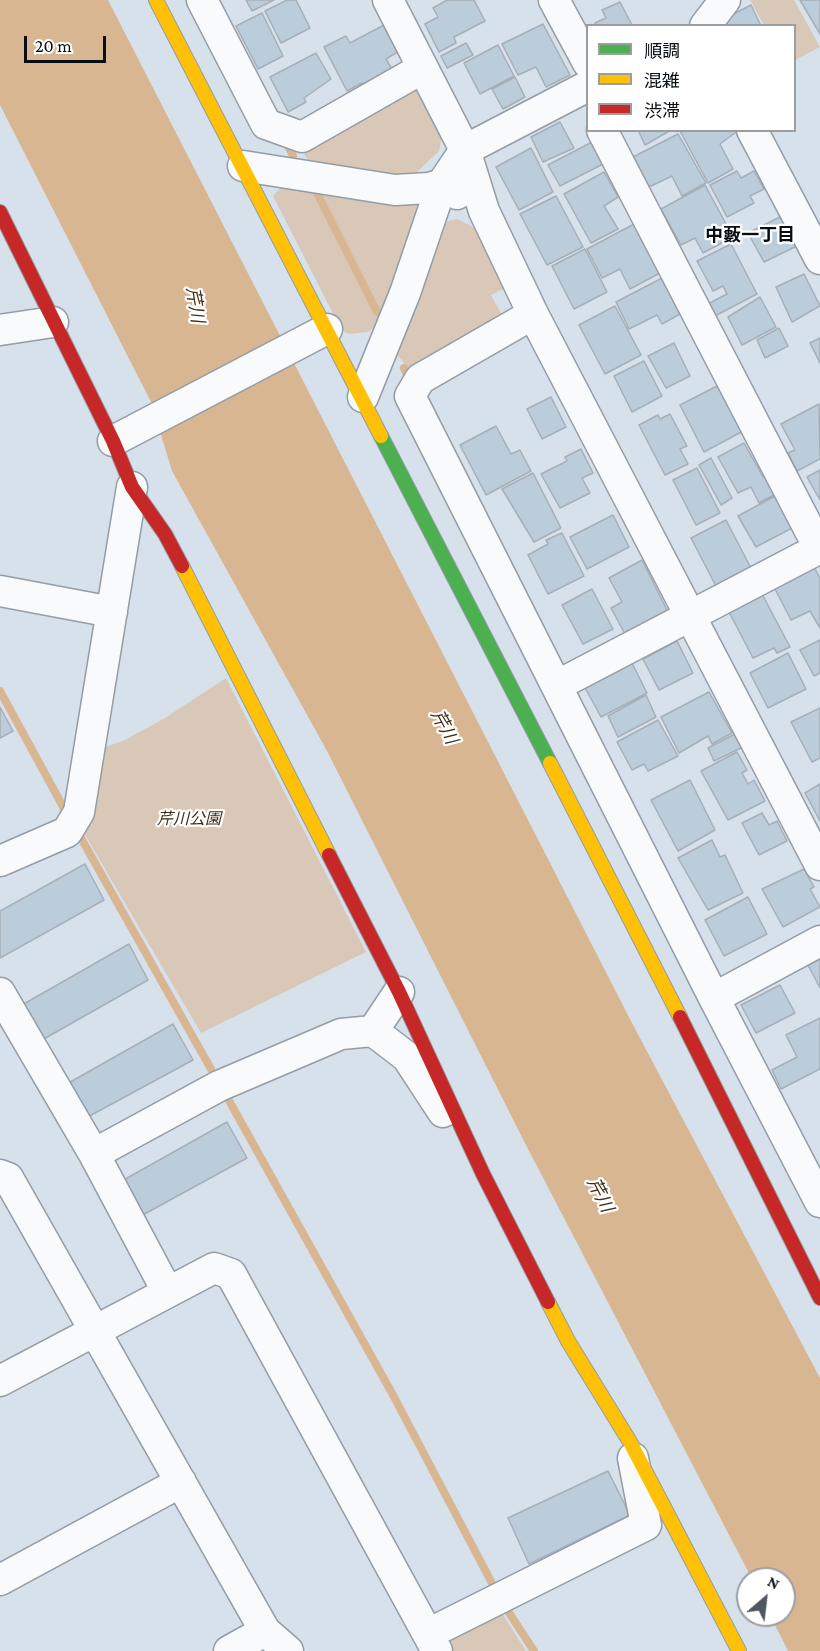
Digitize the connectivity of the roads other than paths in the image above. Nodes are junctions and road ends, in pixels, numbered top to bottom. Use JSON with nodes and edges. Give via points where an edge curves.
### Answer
{"nodes":[{"id":1,"x":156,"y":0,"type":"edge"},
{"id":2,"x":202,"y":0,"type":"edge"},
{"id":3,"x":388,"y":0,"type":"edge"},
{"id":4,"x":554,"y":0,"type":"edge"},
{"id":5,"x":725,"y":0,"type":"edge"},
{"id":6,"x":707,"y":24,"type":"edge"},
{"id":7,"x":423,"y":68,"type":"junction"},
{"id":8,"x":586,"y":86,"type":"edge"},
{"id":9,"x":603,"y":132,"type":"edge"},
{"id":10,"x":753,"y":132,"type":"edge"},
{"id":11,"x":465,"y":150,"type":"junction"},
{"id":12,"x":243,"y":166,"type":"junction"},
{"id":13,"x":442,"y":184,"type":"junction"},
{"id":14,"x":484,"y":211,"type":"junction"},
{"id":15,"x":0,"y":212,"type":"edge"},
{"id":16,"x":820,"y":259,"type":"edge"},
{"id":17,"x":533,"y":314,"type":"junction"},
{"id":18,"x":53,"y":322,"type":"junction"},
{"id":19,"x":0,"y":330,"type":"edge"},
{"id":20,"x":319,"y":334,"type":"junction"},
{"id":21,"x":363,"y":397,"type":"junction"},
{"id":22,"x":119,"y":438,"type":"junction"},
{"id":23,"x":132,"y":487,"type":"junction"},
{"id":24,"x":820,"y":549,"type":"edge"},
{"id":25,"x":0,"y":591,"type":"edge"},
{"id":26,"x":112,"y":612,"type":"junction"},
{"id":27,"x":689,"y":616,"type":"junction"},
{"id":28,"x":564,"y":682,"type":"junction"},
{"id":29,"x":0,"y":861,"type":"edge"},
{"id":30,"x":820,"y":865,"type":"edge"},
{"id":31,"x":820,"y":941,"type":"edge"},
{"id":32,"x":399,"y":992,"type":"junction"},
{"id":33,"x":722,"y":994,"type":"junction"},
{"id":34,"x":1,"y":999,"type":"edge"},
{"id":35,"x":373,"y":1031,"type":"junction"},
{"id":36,"x":94,"y":1154,"type":"junction"},
{"id":37,"x":483,"y":1174,"type":"junction"},
{"id":38,"x":0,"y":1176,"type":"edge"},
{"id":39,"x":820,"y":1202,"type":"edge"},
{"id":40,"x":167,"y":1291,"type":"junction"},
{"id":41,"x":820,"y":1299,"type":"edge"},
{"id":42,"x":96,"y":1329,"type":"junction"},
{"id":43,"x":0,"y":1381,"type":"edge"},
{"id":44,"x":630,"y":1442,"type":"junction"},
{"id":45,"x":181,"y":1482,"type":"junction"},
{"id":46,"x":0,"y":1580,"type":"edge"},
{"id":47,"x":265,"y":1631,"type":"junction"},
{"id":48,"x":433,"y":1642,"type":"edge"},
{"id":49,"x":229,"y":1651,"type":"edge"},
{"id":50,"x":288,"y":1651,"type":"edge"},
{"id":51,"x":739,"y":1651,"type":"edge"}],
"edges":[{"from":1,"to":12,"type":"street"},
{"from":2,"to":7,"type":"street","via":[[266,124],[302,137]]},
{"from":3,"to":7,"type":"street"},
{"from":4,"to":8,"type":"street"},
{"from":5,"to":6,"type":"street"},
{"from":7,"to":11,"type":"street"},
{"from":8,"to":11,"type":"street"},
{"from":9,"to":24,"type":"street"},
{"from":10,"to":16,"type":"street"},
{"from":11,"to":13,"type":"street"},
{"from":11,"to":14,"type":"street"},
{"from":12,"to":13,"type":"street","via":[[395,190]]},
{"from":12,"to":20,"type":"street"},
{"from":13,"to":14,"type":"street"},
{"from":13,"to":21,"type":"street"},
{"from":14,"to":17,"type":"street"},
{"from":15,"to":18,"type":"street"},
{"from":17,"to":27,"type":"street"},
{"from":17,"to":28,"type":"street","via":[[420,379],[410,396]]},
{"from":18,"to":19,"type":"street"},
{"from":18,"to":22,"type":"street"},
{"from":20,"to":21,"type":"street"},
{"from":20,"to":22,"type":"street"},
{"from":21,"to":41,"type":"street","via":[[640,937]]},
{"from":22,"to":23,"type":"street"},
{"from":23,"to":26,"type":"street"},
{"from":23,"to":32,"type":"street","via":[[165,534]]},
{"from":24,"to":27,"type":"street"},
{"from":25,"to":26,"type":"street"},
{"from":26,"to":29,"type":"street","via":[[79,812],[67,832]]},
{"from":27,"to":28,"type":"street"},
{"from":27,"to":30,"type":"street"},
{"from":28,"to":33,"type":"street"},
{"from":31,"to":33,"type":"street"},
{"from":32,"to":35,"type":"street"},
{"from":32,"to":37,"type":"street"},
{"from":33,"to":39,"type":"street"},
{"from":34,"to":36,"type":"street"},
{"from":35,"to":36,"type":"street","via":[[341,1034],[219,1086]]},
{"from":35,"to":37,"type":"street","via":[[407,1057]]},
{"from":36,"to":40,"type":"street"},
{"from":37,"to":44,"type":"street","via":[[568,1341]]},
{"from":38,"to":42,"type":"street","via":[[8,1178]]},
{"from":40,"to":42,"type":"street"},
{"from":40,"to":48,"type":"street","via":[[214,1268],[231,1274]]},
{"from":42,"to":43,"type":"street"},
{"from":42,"to":45,"type":"street"},
{"from":44,"to":48,"type":"street","via":[[646,1525]]},
{"from":44,"to":51,"type":"street"},
{"from":45,"to":46,"type":"street"},
{"from":45,"to":47,"type":"street"},
{"from":47,"to":49,"type":"street"},
{"from":47,"to":50,"type":"street"}]}
